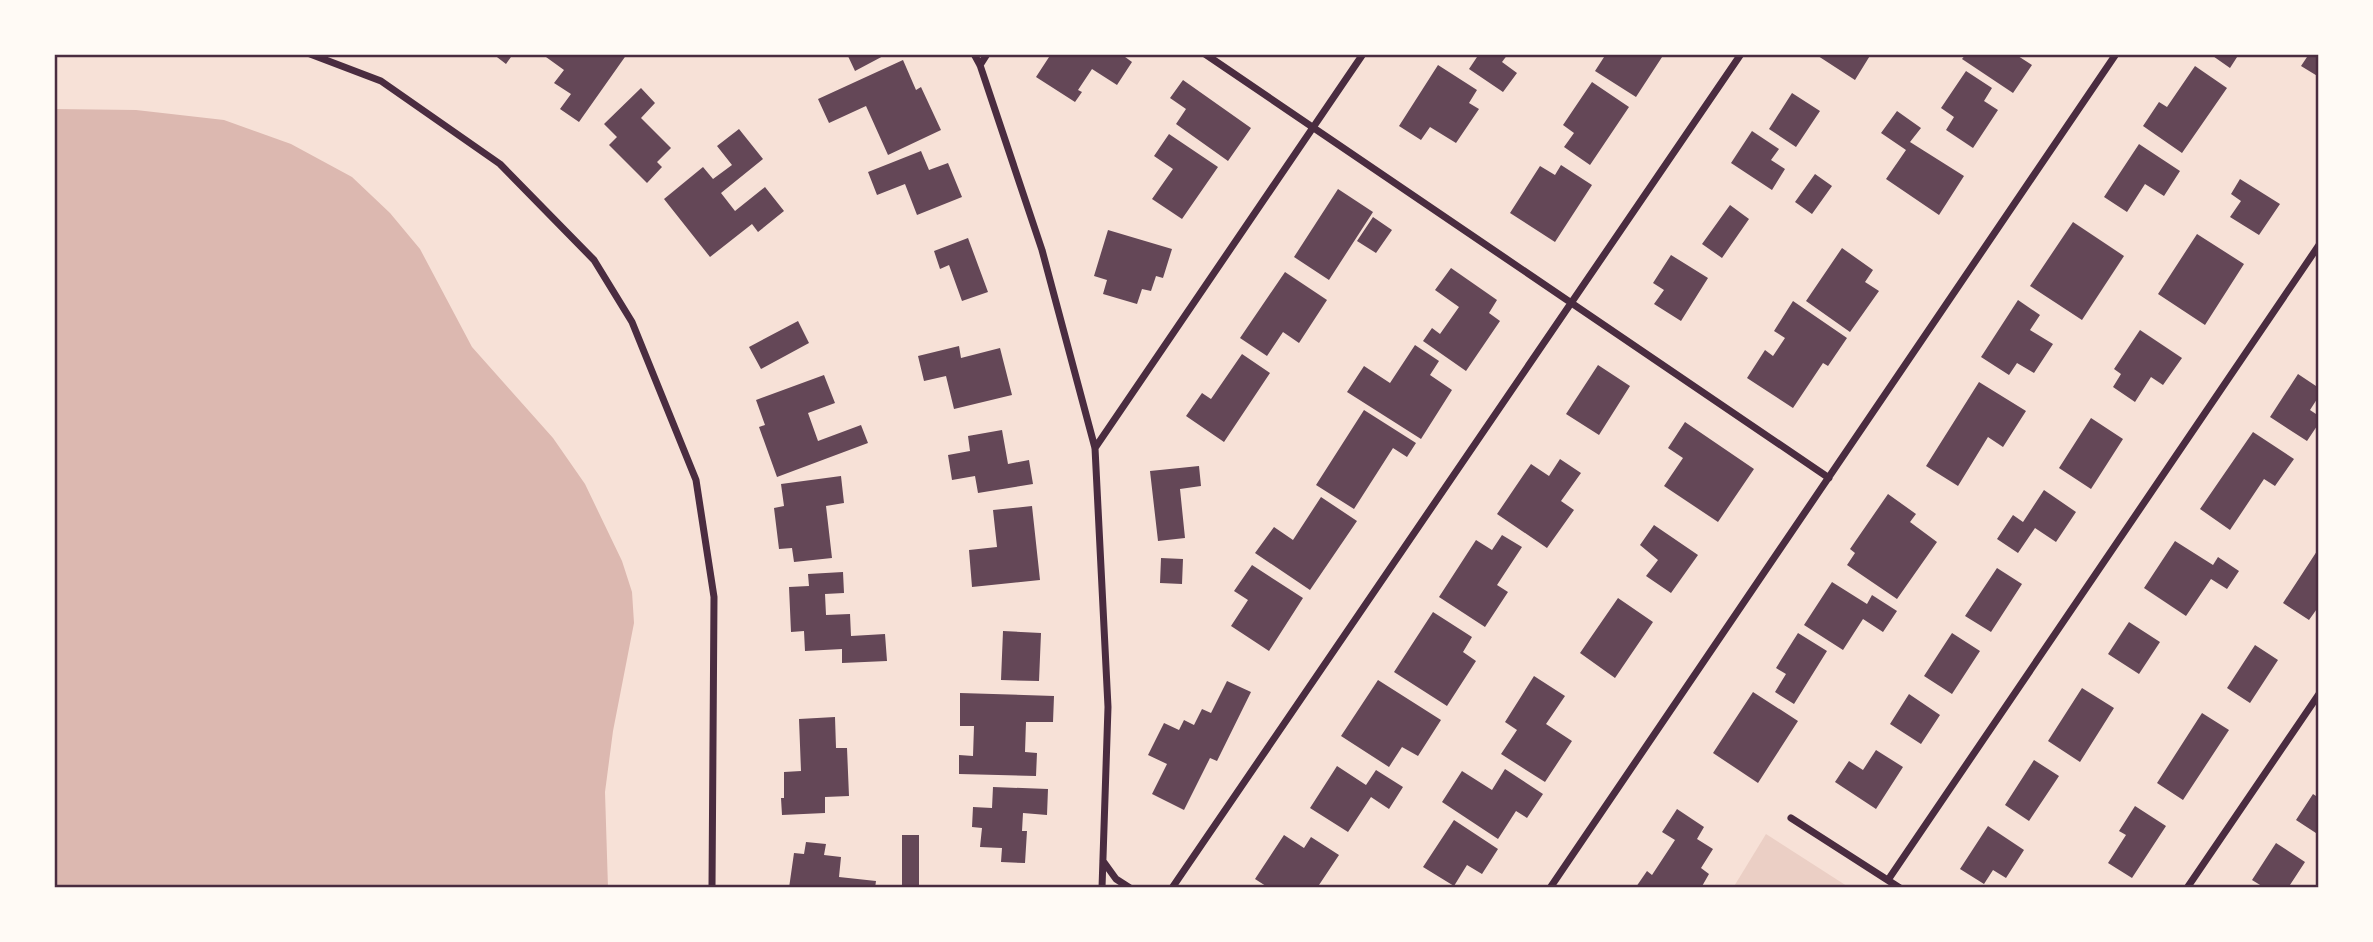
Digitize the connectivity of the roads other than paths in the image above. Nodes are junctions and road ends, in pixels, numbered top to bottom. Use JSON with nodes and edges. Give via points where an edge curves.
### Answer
{"nodes":[{"id":1,"x":310,"y":54,"type":"edge"},
{"id":2,"x":974,"y":54,"type":"edge"},
{"id":3,"x":987,"y":54,"type":"edge"},
{"id":4,"x":1205,"y":54,"type":"edge"},
{"id":5,"x":1363,"y":54,"type":"edge"},
{"id":6,"x":1741,"y":54,"type":"edge"},
{"id":7,"x":2116,"y":54,"type":"edge"},
{"id":8,"x":979,"y":65,"type":"junction"},
{"id":9,"x":1313,"y":127,"type":"junction"},
{"id":10,"x":2319,"y":244,"type":"edge"},
{"id":11,"x":1571,"y":302,"type":"junction"},
{"id":12,"x":1095,"y":447,"type":"junction"},
{"id":13,"x":1829,"y":478,"type":"junction"},
{"id":14,"x":2319,"y":694,"type":"edge"},
{"id":15,"x":1791,"y":818,"type":"dead end"},
{"id":16,"x":1103,"y":861,"type":"junction"},
{"id":17,"x":1888,"y":880,"type":"junction"},
{"id":18,"x":712,"y":888,"type":"edge"},
{"id":19,"x":1102,"y":888,"type":"edge"},
{"id":20,"x":1130,"y":888,"type":"edge"},
{"id":21,"x":1172,"y":888,"type":"edge"},
{"id":22,"x":1550,"y":888,"type":"edge"},
{"id":23,"x":1900,"y":888,"type":"edge"},
{"id":24,"x":2188,"y":888,"type":"edge"}],
"edges":[{"from":1,"to":18,"type":"street","via":[[381,81],[500,164],[594,260],[632,323],[696,480],[714,597]]},
{"from":2,"to":8,"type":"street"},
{"from":3,"to":8,"type":"street"},
{"from":4,"to":9,"type":"street"},
{"from":5,"to":9,"type":"street"},
{"from":6,"to":11,"type":"street"},
{"from":7,"to":13,"type":"street"},
{"from":8,"to":12,"type":"street","via":[[1042,250]]},
{"from":9,"to":11,"type":"street"},
{"from":9,"to":12,"type":"street"},
{"from":10,"to":17,"type":"street"},
{"from":11,"to":13,"type":"street"},
{"from":11,"to":21,"type":"street"},
{"from":12,"to":16,"type":"street","via":[[1108,707]]},
{"from":13,"to":22,"type":"street"},
{"from":14,"to":24,"type":"street"},
{"from":15,"to":17,"type":"street"},
{"from":16,"to":19,"type":"street"},
{"from":16,"to":20,"type":"street","via":[[1115,879]]},
{"from":17,"to":23,"type":"street"}]}
